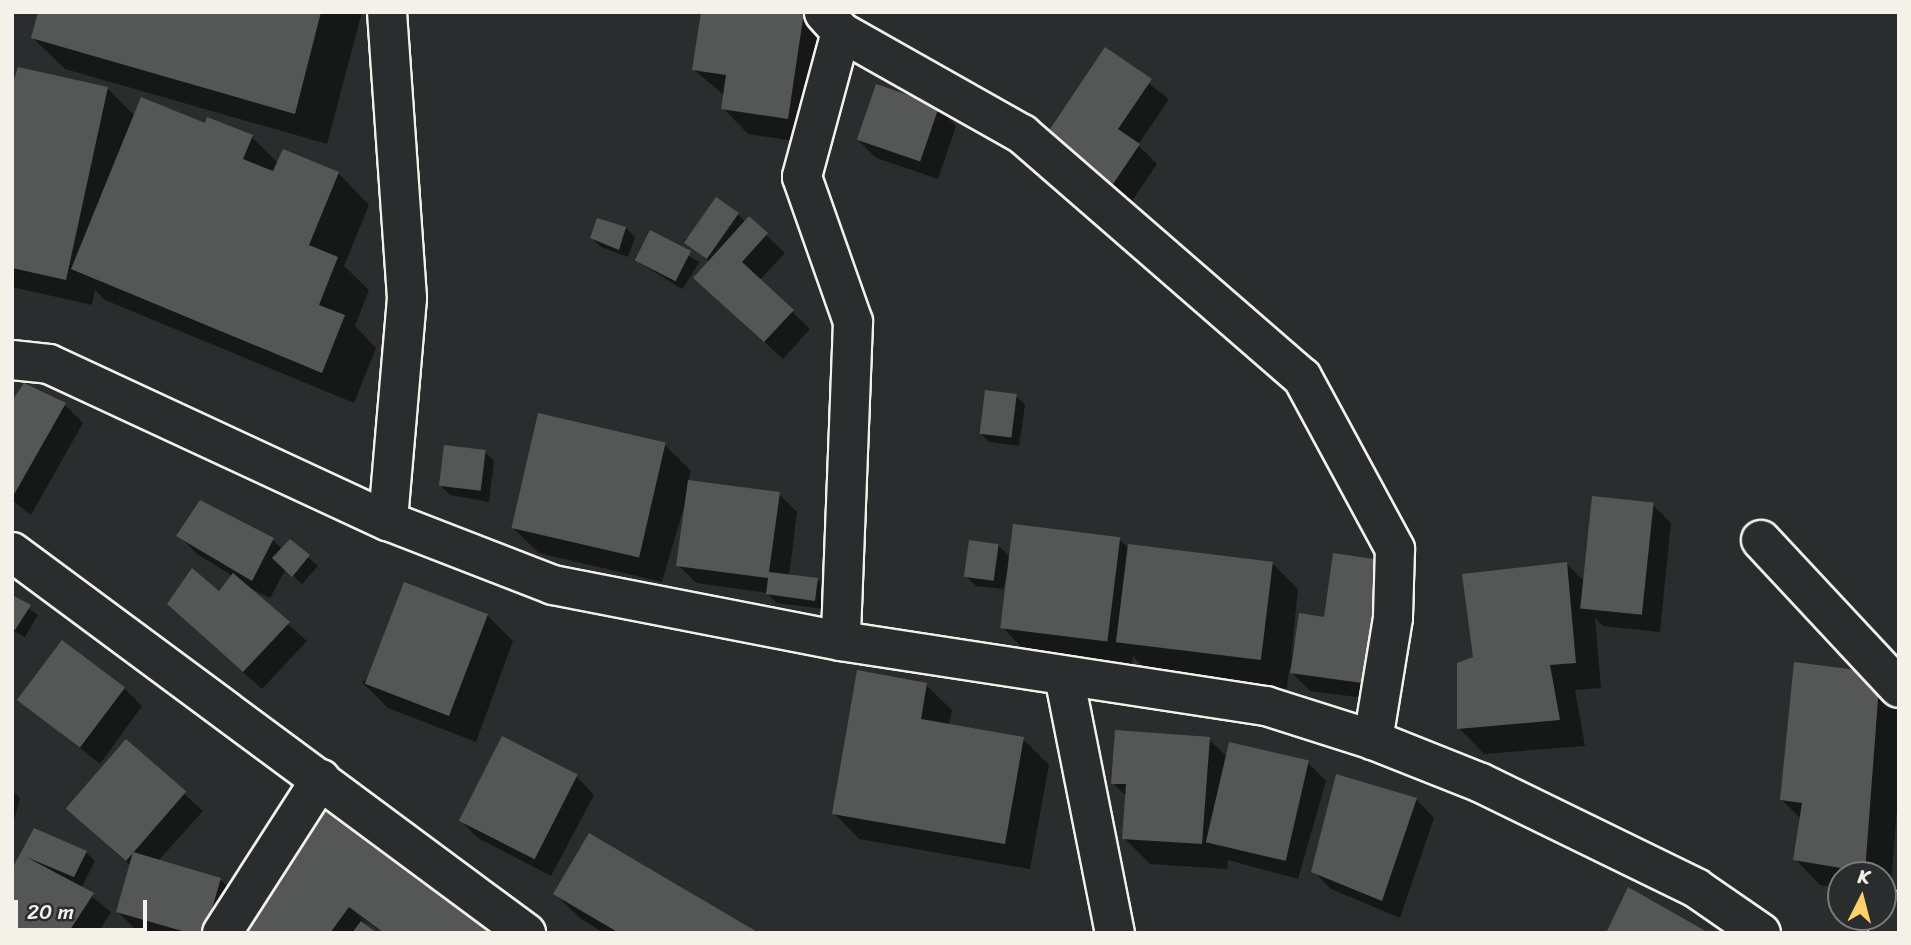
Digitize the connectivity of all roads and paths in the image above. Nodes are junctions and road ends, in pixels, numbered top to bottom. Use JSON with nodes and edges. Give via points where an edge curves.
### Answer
{"nodes":[{"id":1,"x":387,"y":12,"type":"edge"},
{"id":2,"x":832,"y":22,"type":"edge"},
{"id":3,"x":12,"y":360,"type":"edge"},
{"id":4,"x":388,"y":521,"type":"junction"},
{"id":5,"x":1761,"y":540,"type":"dead end"},
{"id":6,"x":12,"y":552,"type":"edge"},
{"id":7,"x":841,"y":641,"type":"junction"},
{"id":8,"x":1064,"y":676,"type":"junction"},
{"id":9,"x":1899,"y":688,"type":"edge"},
{"id":10,"x":1373,"y":740,"type":"junction"},
{"id":11,"x":321,"y":779,"type":"junction"},
{"id":12,"x":1899,"y":911,"type":"edge"},
{"id":13,"x":222,"y":933,"type":"edge"},
{"id":14,"x":526,"y":933,"type":"edge"},
{"id":15,"x":1115,"y":933,"type":"edge"},
{"id":16,"x":1761,"y":933,"type":"edge"},
{"id":17,"x":1888,"y":933,"type":"edge"}],
"edges":[{"from":1,"to":4,"type":"street","via":[[407,298]]},
{"from":2,"to":7,"type":"street","via":[[802,177],[853,322]]},
{"from":2,"to":10,"type":"street","via":[[1022,134],[1302,377],[1395,549],[1393,618]]},
{"from":3,"to":4,"type":"street","via":[[49,364]]},
{"from":4,"to":7,"type":"street","via":[[553,585]]},
{"from":5,"to":9,"type":"street"},
{"from":6,"to":11,"type":"street"},
{"from":7,"to":8,"type":"street"},
{"from":8,"to":10,"type":"street","via":[[1266,706]]},
{"from":8,"to":15,"type":"street"},
{"from":10,"to":16,"type":"street","via":[[1481,783],[1696,888]]},
{"from":11,"to":13,"type":"street"},
{"from":11,"to":14,"type":"street"},
{"from":12,"to":17,"type":"street"}]}
